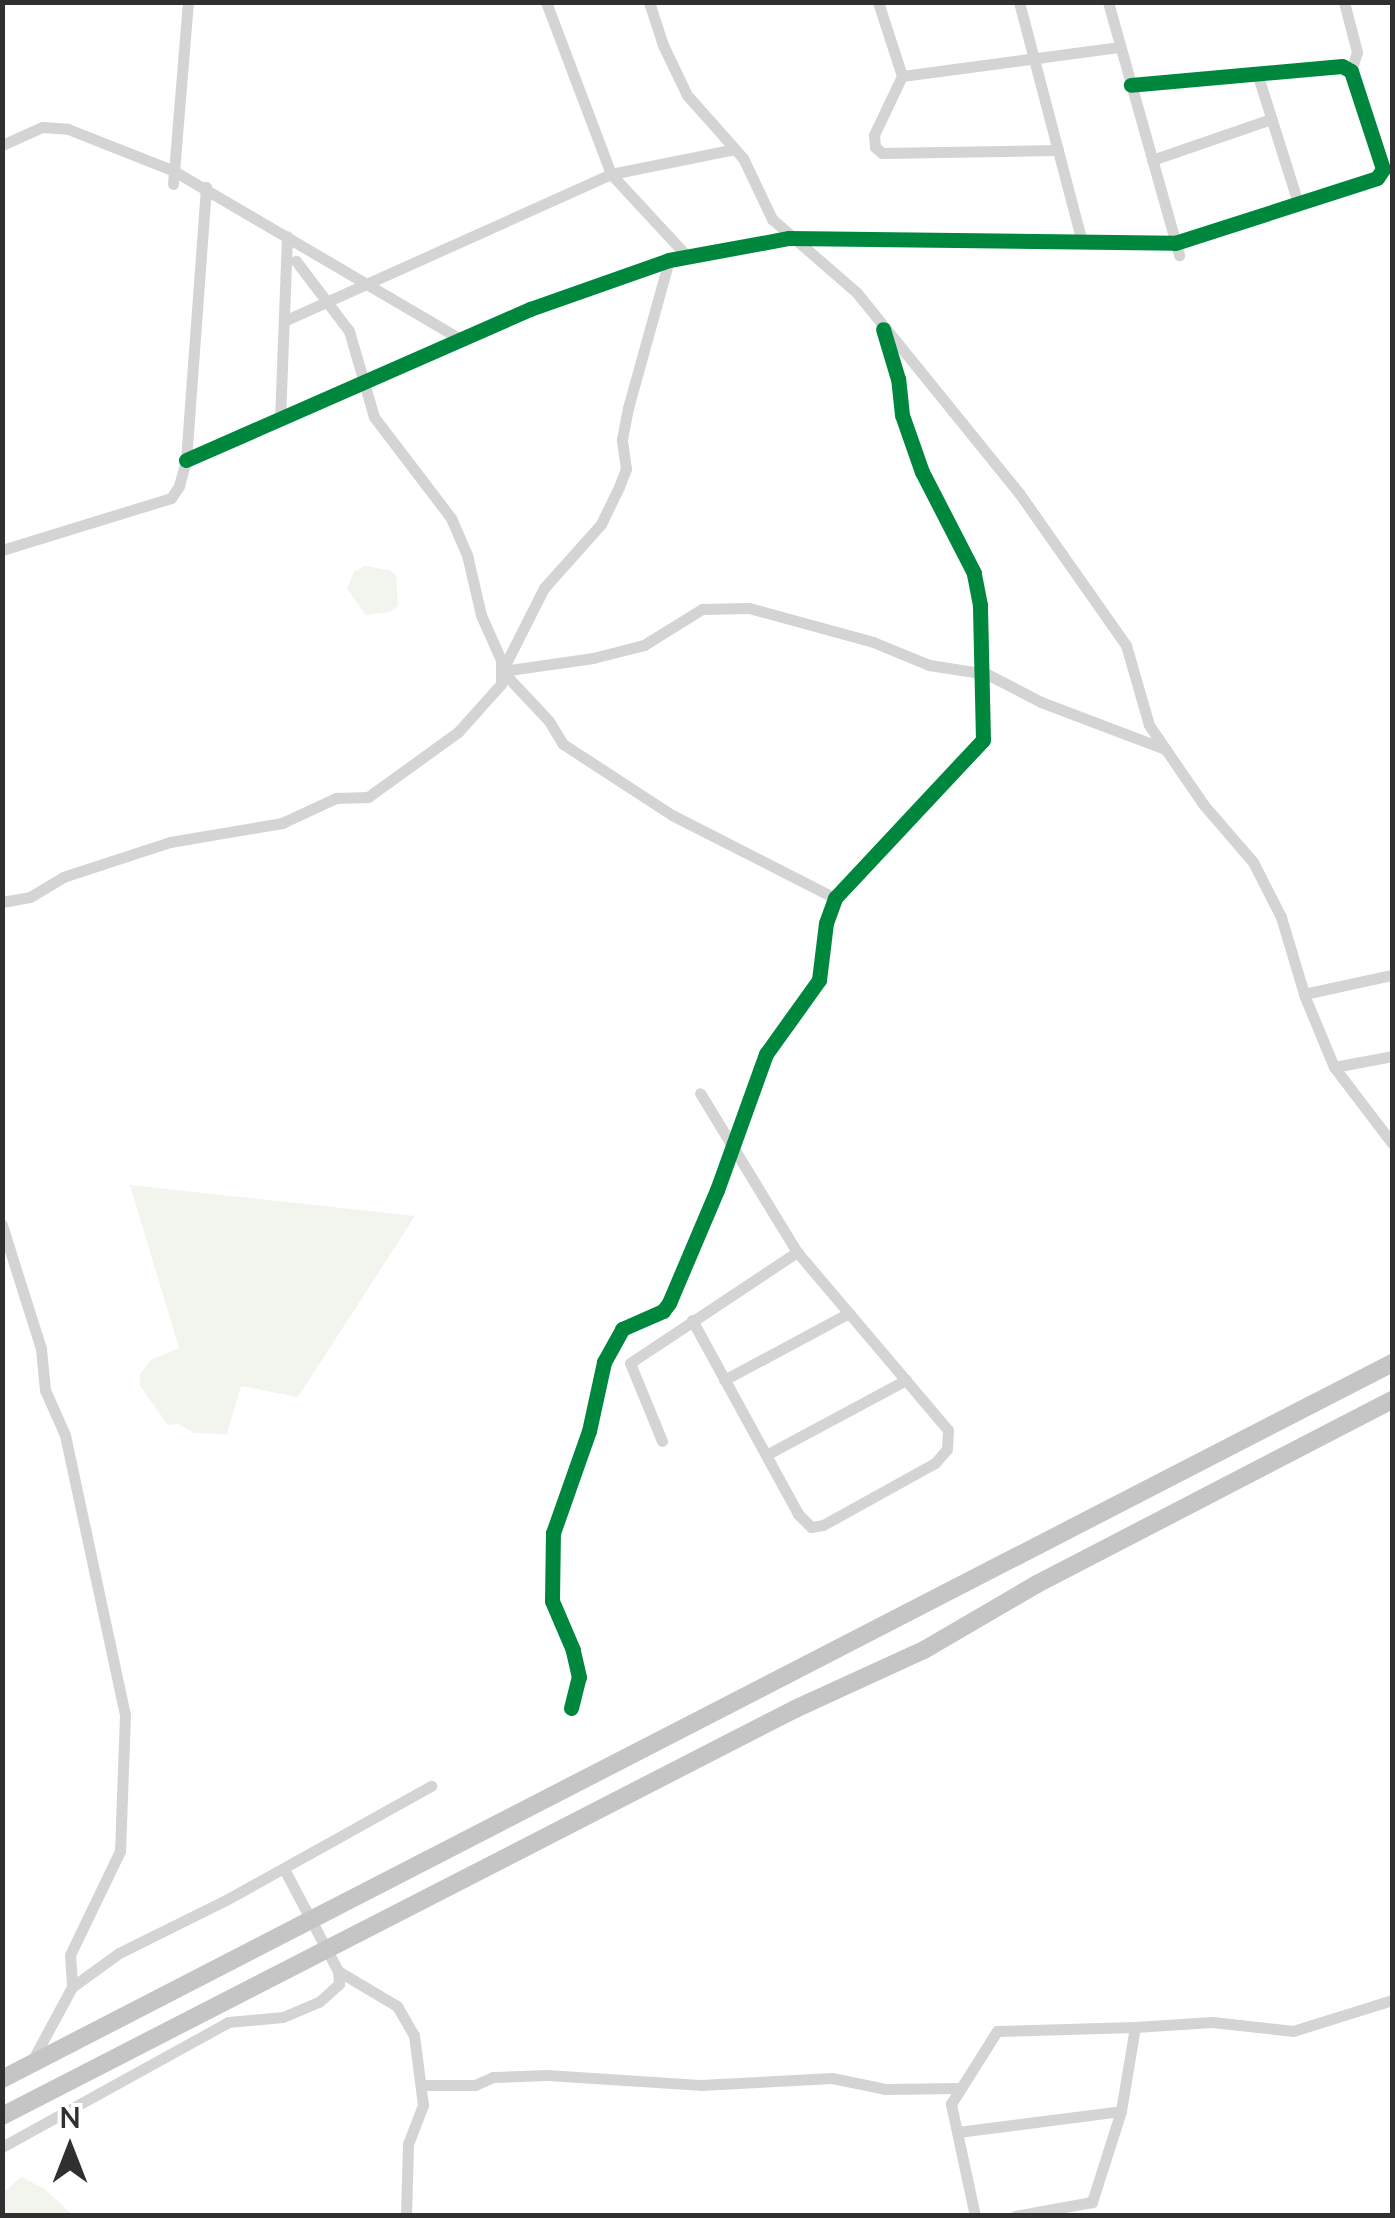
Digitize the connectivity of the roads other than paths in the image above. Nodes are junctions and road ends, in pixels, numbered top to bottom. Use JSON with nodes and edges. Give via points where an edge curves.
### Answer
{"nodes":[{"id":1,"x":188,"y":2,"type":"edge"},
{"id":2,"x":546,"y":2,"type":"edge"},
{"id":3,"x":650,"y":2,"type":"edge"},
{"id":4,"x":878,"y":2,"type":"edge"},
{"id":5,"x":1019,"y":2,"type":"edge"},
{"id":6,"x":1108,"y":2,"type":"edge"},
{"id":7,"x":1344,"y":2,"type":"edge"},
{"id":8,"x":1120,"y":46,"type":"junction"},
{"id":9,"x":1034,"y":58,"type":"junction"},
{"id":10,"x":1351,"y":70,"type":"junction"},
{"id":11,"x":1257,"y":73,"type":"junction"},
{"id":12,"x":902,"y":76,"type":"junction"},
{"id":13,"x":1131,"y":85,"type":"junction"},
{"id":14,"x":1272,"y":119,"type":"junction"},
{"id":15,"x":2,"y":145,"type":"edge"},
{"id":16,"x":735,"y":149,"type":"junction"},
{"id":17,"x":1058,"y":150,"type":"junction"},
{"id":18,"x":1152,"y":160,"type":"junction"},
{"id":19,"x":611,"y":174,"type":"junction"},
{"id":20,"x":174,"y":178,"type":"junction"},
{"id":21,"x":206,"y":188,"type":"junction"},
{"id":22,"x":1298,"y":204,"type":"junction"},
{"id":23,"x":287,"y":236,"type":"junction"},
{"id":24,"x":789,"y":238,"type":"junction"},
{"id":25,"x":1082,"y":242,"type":"junction"},
{"id":26,"x":1177,"y":249,"type":"junction"},
{"id":27,"x":686,"y":256,"type":"junction"},
{"id":28,"x":669,"y":260,"type":"junction"},
{"id":29,"x":296,"y":261,"type":"dead end"},
{"id":30,"x":365,"y":284,"type":"junction"},
{"id":31,"x":328,"y":300,"type":"junction"},
{"id":32,"x":284,"y":320,"type":"junction"},
{"id":33,"x":882,"y":329,"type":"junction"},
{"id":34,"x":462,"y":340,"type":"junction"},
{"id":35,"x":362,"y":383,"type":"junction"},
{"id":36,"x":280,"y":419,"type":"junction"},
{"id":37,"x":186,"y":460,"type":"junction"},
{"id":38,"x":2,"y":550,"type":"edge"},
{"id":39,"x":502,"y":671,"type":"junction"},
{"id":40,"x":980,"y":672,"type":"junction"},
{"id":41,"x":1165,"y":749,"type":"junction"},
{"id":42,"x":835,"y":898,"type":"junction"},
{"id":43,"x":2,"y":902,"type":"edge"},
{"id":44,"x":1392,"y":975,"type":"edge"},
{"id":45,"x":1304,"y":994,"type":"junction"},
{"id":46,"x":1392,"y":1056,"type":"edge"},
{"id":47,"x":1334,"y":1068,"type":"junction"},
{"id":48,"x":700,"y":1093,"type":"dead end"},
{"id":49,"x":1392,"y":1143,"type":"edge"},
{"id":50,"x":734,"y":1147,"type":"junction"},
{"id":51,"x":2,"y":1225,"type":"edge"},
{"id":52,"x":797,"y":1252,"type":"junction"},
{"id":53,"x":849,"y":1313,"type":"junction"},
{"id":54,"x":692,"y":1320,"type":"junction"},
{"id":55,"x":1392,"y":1363,"type":"edge"},
{"id":56,"x":724,"y":1380,"type":"junction"},
{"id":57,"x":906,"y":1380,"type":"junction"},
{"id":58,"x":1392,"y":1400,"type":"edge"},
{"id":59,"x":662,"y":1440,"type":"dead end"},
{"id":60,"x":766,"y":1455,"type":"junction"},
{"id":61,"x":570,"y":1708,"type":"dead end"},
{"id":62,"x":431,"y":1786,"type":"dead end"},
{"id":63,"x":284,"y":1868,"type":"junction"},
{"id":64,"x":310,"y":1918,"type":"junction"},
{"id":65,"x":328,"y":1951,"type":"junction"},
{"id":66,"x":338,"y":1971,"type":"junction"},
{"id":67,"x":72,"y":1987,"type":"junction"},
{"id":68,"x":1392,"y":2000,"type":"edge"},
{"id":69,"x":1135,"y":2027,"type":"junction"},
{"id":70,"x":30,"y":2065,"type":"junction"},
{"id":71,"x":2,"y":2080,"type":"edge"},
{"id":72,"x":422,"y":2085,"type":"junction"},
{"id":73,"x":961,"y":2088,"type":"junction"},
{"id":74,"x":1121,"y":2111,"type":"junction"},
{"id":75,"x":2,"y":2116,"type":"edge"},
{"id":76,"x":958,"y":2132,"type":"junction"},
{"id":77,"x":2,"y":2147,"type":"edge"},
{"id":78,"x":1065,"y":2211,"type":"edge"},
{"id":79,"x":406,"y":2216,"type":"edge"},
{"id":80,"x":975,"y":2216,"type":"edge"},
{"id":81,"x":1014,"y":2216,"type":"edge"}],
"edges":[{"from":1,"to":20,"type":"street"},
{"from":2,"to":19,"type":"street"},
{"from":3,"to":16,"type":"street","via":[[687,95]]},
{"from":4,"to":12,"type":"street"},
{"from":5,"to":9,"type":"street"},
{"from":6,"to":8,"type":"street"},
{"from":7,"to":10,"type":"street","via":[[1358,52]]},
{"from":8,"to":9,"type":"street"},
{"from":8,"to":13,"type":"street"},
{"from":9,"to":12,"type":"street"},
{"from":9,"to":17,"type":"street"},
{"from":10,"to":11,"type":"street"},
{"from":10,"to":22,"type":"street","via":[[1383,168],[1377,178]]},
{"from":11,"to":13,"type":"street"},
{"from":11,"to":14,"type":"street"},
{"from":12,"to":17,"type":"street","via":[[874,135],[882,153]]},
{"from":13,"to":18,"type":"street"},
{"from":14,"to":18,"type":"street"},
{"from":14,"to":22,"type":"street"},
{"from":15,"to":20,"type":"street","via":[[42,128],[68,129]]},
{"from":16,"to":19,"type":"street"},
{"from":16,"to":24,"type":"street","via":[[766,210]]},
{"from":17,"to":25,"type":"street"},
{"from":18,"to":26,"type":"street"},
{"from":19,"to":27,"type":"street"},
{"from":19,"to":30,"type":"street"},
{"from":20,"to":21,"type":"street"},
{"from":21,"to":23,"type":"street"},
{"from":21,"to":37,"type":"street"},
{"from":22,"to":26,"type":"street"},
{"from":23,"to":30,"type":"street"},
{"from":23,"to":32,"type":"street"},
{"from":24,"to":25,"type":"street"},
{"from":24,"to":27,"type":"street"},
{"from":24,"to":33,"type":"street","via":[[856,293]]},
{"from":25,"to":26,"type":"street"},
{"from":27,"to":28,"type":"street"},
{"from":28,"to":34,"type":"street","via":[[530,308]]},
{"from":28,"to":39,"type":"street","via":[[628,408],[619,487],[601,524],[544,588]]},
{"from":29,"to":31,"type":"street"},
{"from":30,"to":31,"type":"street"},
{"from":30,"to":34,"type":"street"},
{"from":31,"to":32,"type":"street"},
{"from":31,"to":35,"type":"street","via":[[354,342]]},
{"from":32,"to":36,"type":"street"},
{"from":33,"to":40,"type":"street","via":[[917,459],[974,573]]},
{"from":33,"to":41,"type":"street","via":[[1065,553],[1126,645],[1140,700]]},
{"from":34,"to":35,"type":"street"},
{"from":35,"to":36,"type":"street"},
{"from":35,"to":39,"type":"street","via":[[393,447],[451,518]]},
{"from":36,"to":37,"type":"street"},
{"from":37,"to":38,"type":"street","via":[[171,498]]},
{"from":39,"to":40,"type":"street","via":[[624,651],[669,634],[702,609],[738,608],[872,642],[929,665]]},
{"from":39,"to":42,"type":"street","via":[[563,744],[672,815]]},
{"from":39,"to":43,"type":"street","via":[[501,684],[458,732],[368,797],[336,798],[282,823],[170,842]]},
{"from":40,"to":41,"type":"street"},
{"from":40,"to":42,"type":"street","via":[[983,740],[976,751]]},
{"from":41,"to":45,"type":"street","via":[[1253,862],[1280,917]]},
{"from":42,"to":50,"type":"street","via":[[819,980],[766,1054]]},
{"from":44,"to":45,"type":"street"},
{"from":45,"to":47,"type":"street"},
{"from":46,"to":47,"type":"street"},
{"from":47,"to":49,"type":"street"},
{"from":48,"to":50,"type":"street"},
{"from":50,"to":52,"type":"street"},
{"from":50,"to":61,"type":"street","via":[[664,1312],[622,1328],[604,1362],[589,1431],[553,1534],[552,1601],[579,1677]]},
{"from":51,"to":67,"type":"street","via":[[41,1349],[45,1390],[66,1434],[124,1715],[120,1852],[70,1955]]},
{"from":52,"to":53,"type":"street"},
{"from":52,"to":54,"type":"street"},
{"from":53,"to":56,"type":"street"},
{"from":53,"to":57,"type":"street"},
{"from":54,"to":56,"type":"street"},
{"from":54,"to":59,"type":"street","via":[[630,1363]]},
{"from":55,"to":64,"type":"highway"},
{"from":56,"to":60,"type":"street"},
{"from":57,"to":60,"type":"street"},
{"from":57,"to":60,"type":"street","via":[[948,1430],[948,1449],[823,1524],[803,1522]]},
{"from":58,"to":65,"type":"highway","via":[[924,1650],[794,1709]]},
{"from":62,"to":63,"type":"street"},
{"from":63,"to":64,"type":"street"},
{"from":63,"to":67,"type":"street","via":[[119,1953]]},
{"from":64,"to":65,"type":"street"},
{"from":64,"to":70,"type":"highway"},
{"from":65,"to":66,"type":"street"},
{"from":65,"to":75,"type":"highway"},
{"from":66,"to":72,"type":"street","via":[[397,2006],[414,2036]]},
{"from":66,"to":77,"type":"street","via":[[339,1984],[319,2002],[283,2017],[228,2022]]},
{"from":67,"to":70,"type":"street"},
{"from":68,"to":69,"type":"street","via":[[1293,2031],[1212,2022]]},
{"from":69,"to":73,"type":"street","via":[[997,2031]]},
{"from":69,"to":74,"type":"street"},
{"from":70,"to":71,"type":"highway"},
{"from":72,"to":73,"type":"street","via":[[547,2075],[700,2085],[819,2077],[885,2088]]},
{"from":72,"to":79,"type":"street","via":[[423,2105],[408,2144]]},
{"from":73,"to":76,"type":"street","via":[[951,2104]]},
{"from":74,"to":76,"type":"street"},
{"from":74,"to":78,"type":"street","via":[[1092,2202]]},
{"from":76,"to":80,"type":"street"},
{"from":78,"to":81,"type":"street"}]}
